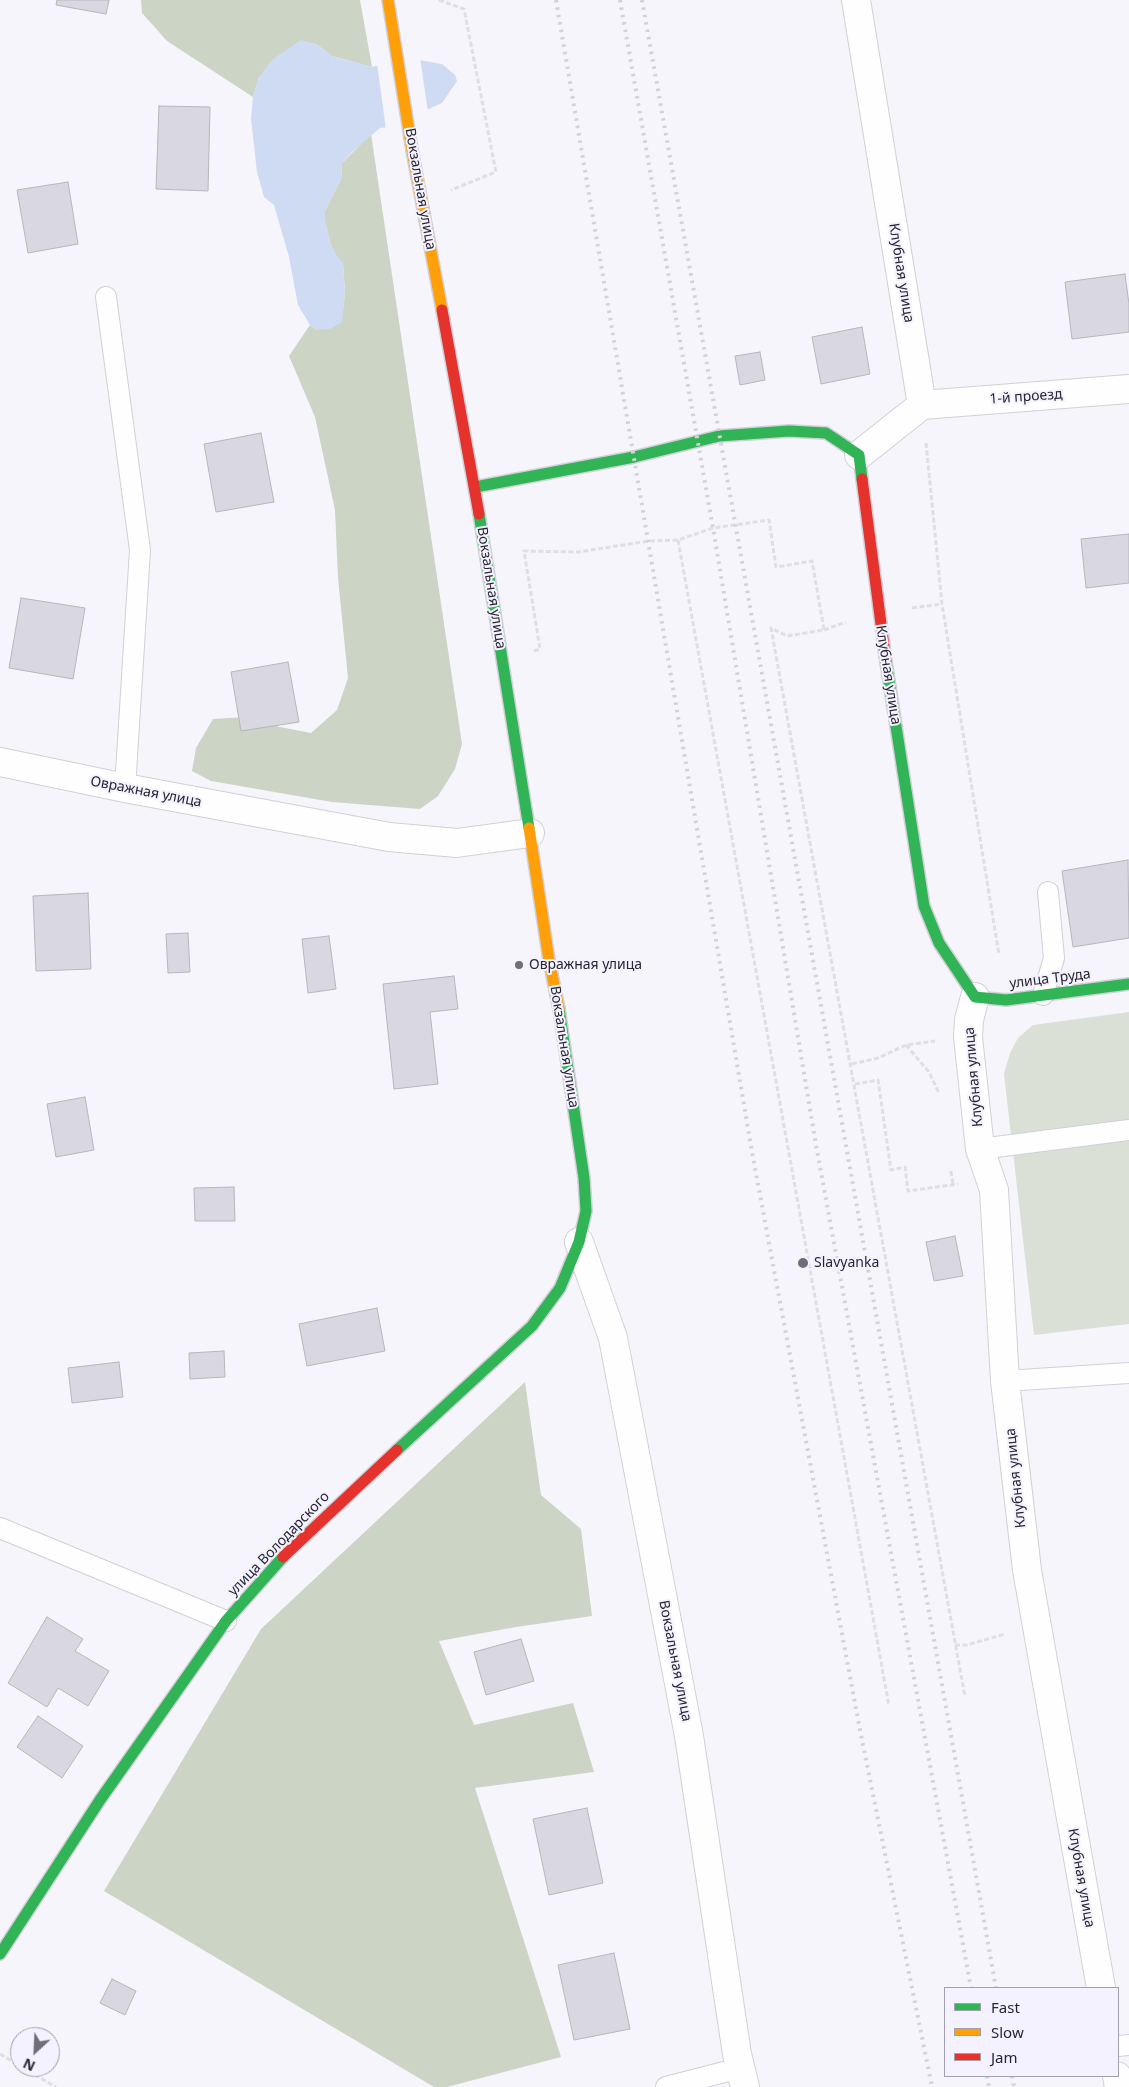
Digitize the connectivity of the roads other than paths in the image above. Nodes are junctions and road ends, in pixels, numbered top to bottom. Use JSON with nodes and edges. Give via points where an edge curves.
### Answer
{"nodes":[{"id":1,"x":388,"y":0,"type":"edge"},
{"id":2,"x":856,"y":0,"type":"edge"},
{"id":3,"x":106,"y":297,"type":"dead end"},
{"id":4,"x":1129,"y":389,"type":"edge"},
{"id":5,"x":922,"y":405,"type":"junction"},
{"id":6,"x":859,"y":455,"type":"junction"},
{"id":7,"x":475,"y":487,"type":"junction"},
{"id":8,"x":0,"y":762,"type":"edge"},
{"id":9,"x":125,"y":788,"type":"junction"},
{"id":10,"x":530,"y":833,"type":"junction"},
{"id":11,"x":1048,"y":892,"type":"dead end"},
{"id":12,"x":1129,"y":984,"type":"edge"},
{"id":13,"x":1042,"y":995,"type":"junction"},
{"id":14,"x":975,"y":997,"type":"junction"},
{"id":15,"x":1129,"y":1130,"type":"edge"},
{"id":16,"x":980,"y":1149,"type":"junction"},
{"id":17,"x":584,"y":1178,"type":"joint"},
{"id":18,"x":579,"y":1242,"type":"junction"},
{"id":19,"x":1129,"y":1373,"type":"edge"},
{"id":20,"x":1005,"y":1382,"type":"junction"},
{"id":21,"x":0,"y":1528,"type":"edge"},
{"id":22,"x":226,"y":1621,"type":"junction"},
{"id":23,"x":0,"y":1954,"type":"edge"},
{"id":24,"x":1101,"y":1987,"type":"edge"},
{"id":25,"x":743,"y":2077,"type":"edge"},
{"id":26,"x":666,"y":2087,"type":"edge"}],
"edges":[{"from":1,"to":7,"type":"street","name":"Вокзальная улица","via":[[412,150]]},
{"from":2,"to":5,"type":"street","name":"Клубная улица"},
{"from":3,"to":9,"type":"lane","via":[[140,550]]},
{"from":4,"to":5,"type":"street","name":"1-й проезд"},
{"from":5,"to":6,"type":"street"},
{"from":6,"to":7,"type":"street","via":[[826,433],[789,431],[719,436],[634,457]]},
{"from":6,"to":14,"type":"street","name":"Клубная улица","via":[[879,614],[924,906],[939,943]]},
{"from":7,"to":10,"type":"street","name":"Вокзальная улица"},
{"from":8,"to":9,"type":"street","name":"Овражная улица"},
{"from":9,"to":10,"type":"street","name":"Овражная улица","via":[[389,837],[457,843]]},
{"from":10,"to":17,"type":"street","name":"Вокзальная улица"},
{"from":11,"to":13,"type":"lane","via":[[1054,958]]},
{"from":12,"to":13,"type":"street","name":"улица Труда"},
{"from":13,"to":14,"type":"street","name":"улица Труда","via":[[1006,1000]]},
{"from":14,"to":16,"type":"street","name":"Клубная улица","via":[[968,1037]]},
{"from":15,"to":16,"type":"lane"},
{"from":16,"to":20,"type":"street","name":"Клубная улица","via":[[994,1190]]},
{"from":17,"to":18,"type":"street","name":"улица Володарского","via":[[586,1211]]},
{"from":18,"to":22,"type":"street","name":"улица Володарского","via":[[560,1288],[532,1326],[316,1524],[268,1572]]},
{"from":18,"to":25,"type":"street","name":"Вокзальная улица","via":[[613,1338],[689,1736]]},
{"from":19,"to":20,"type":"lane"},
{"from":20,"to":24,"type":"street","name":"Клубная улица","via":[[1026,1570]]},
{"from":21,"to":22,"type":"lane"},
{"from":22,"to":23,"type":"street","name":"улица Володарского","via":[[100,1800]]},
{"from":25,"to":26,"type":"lane"}]}
